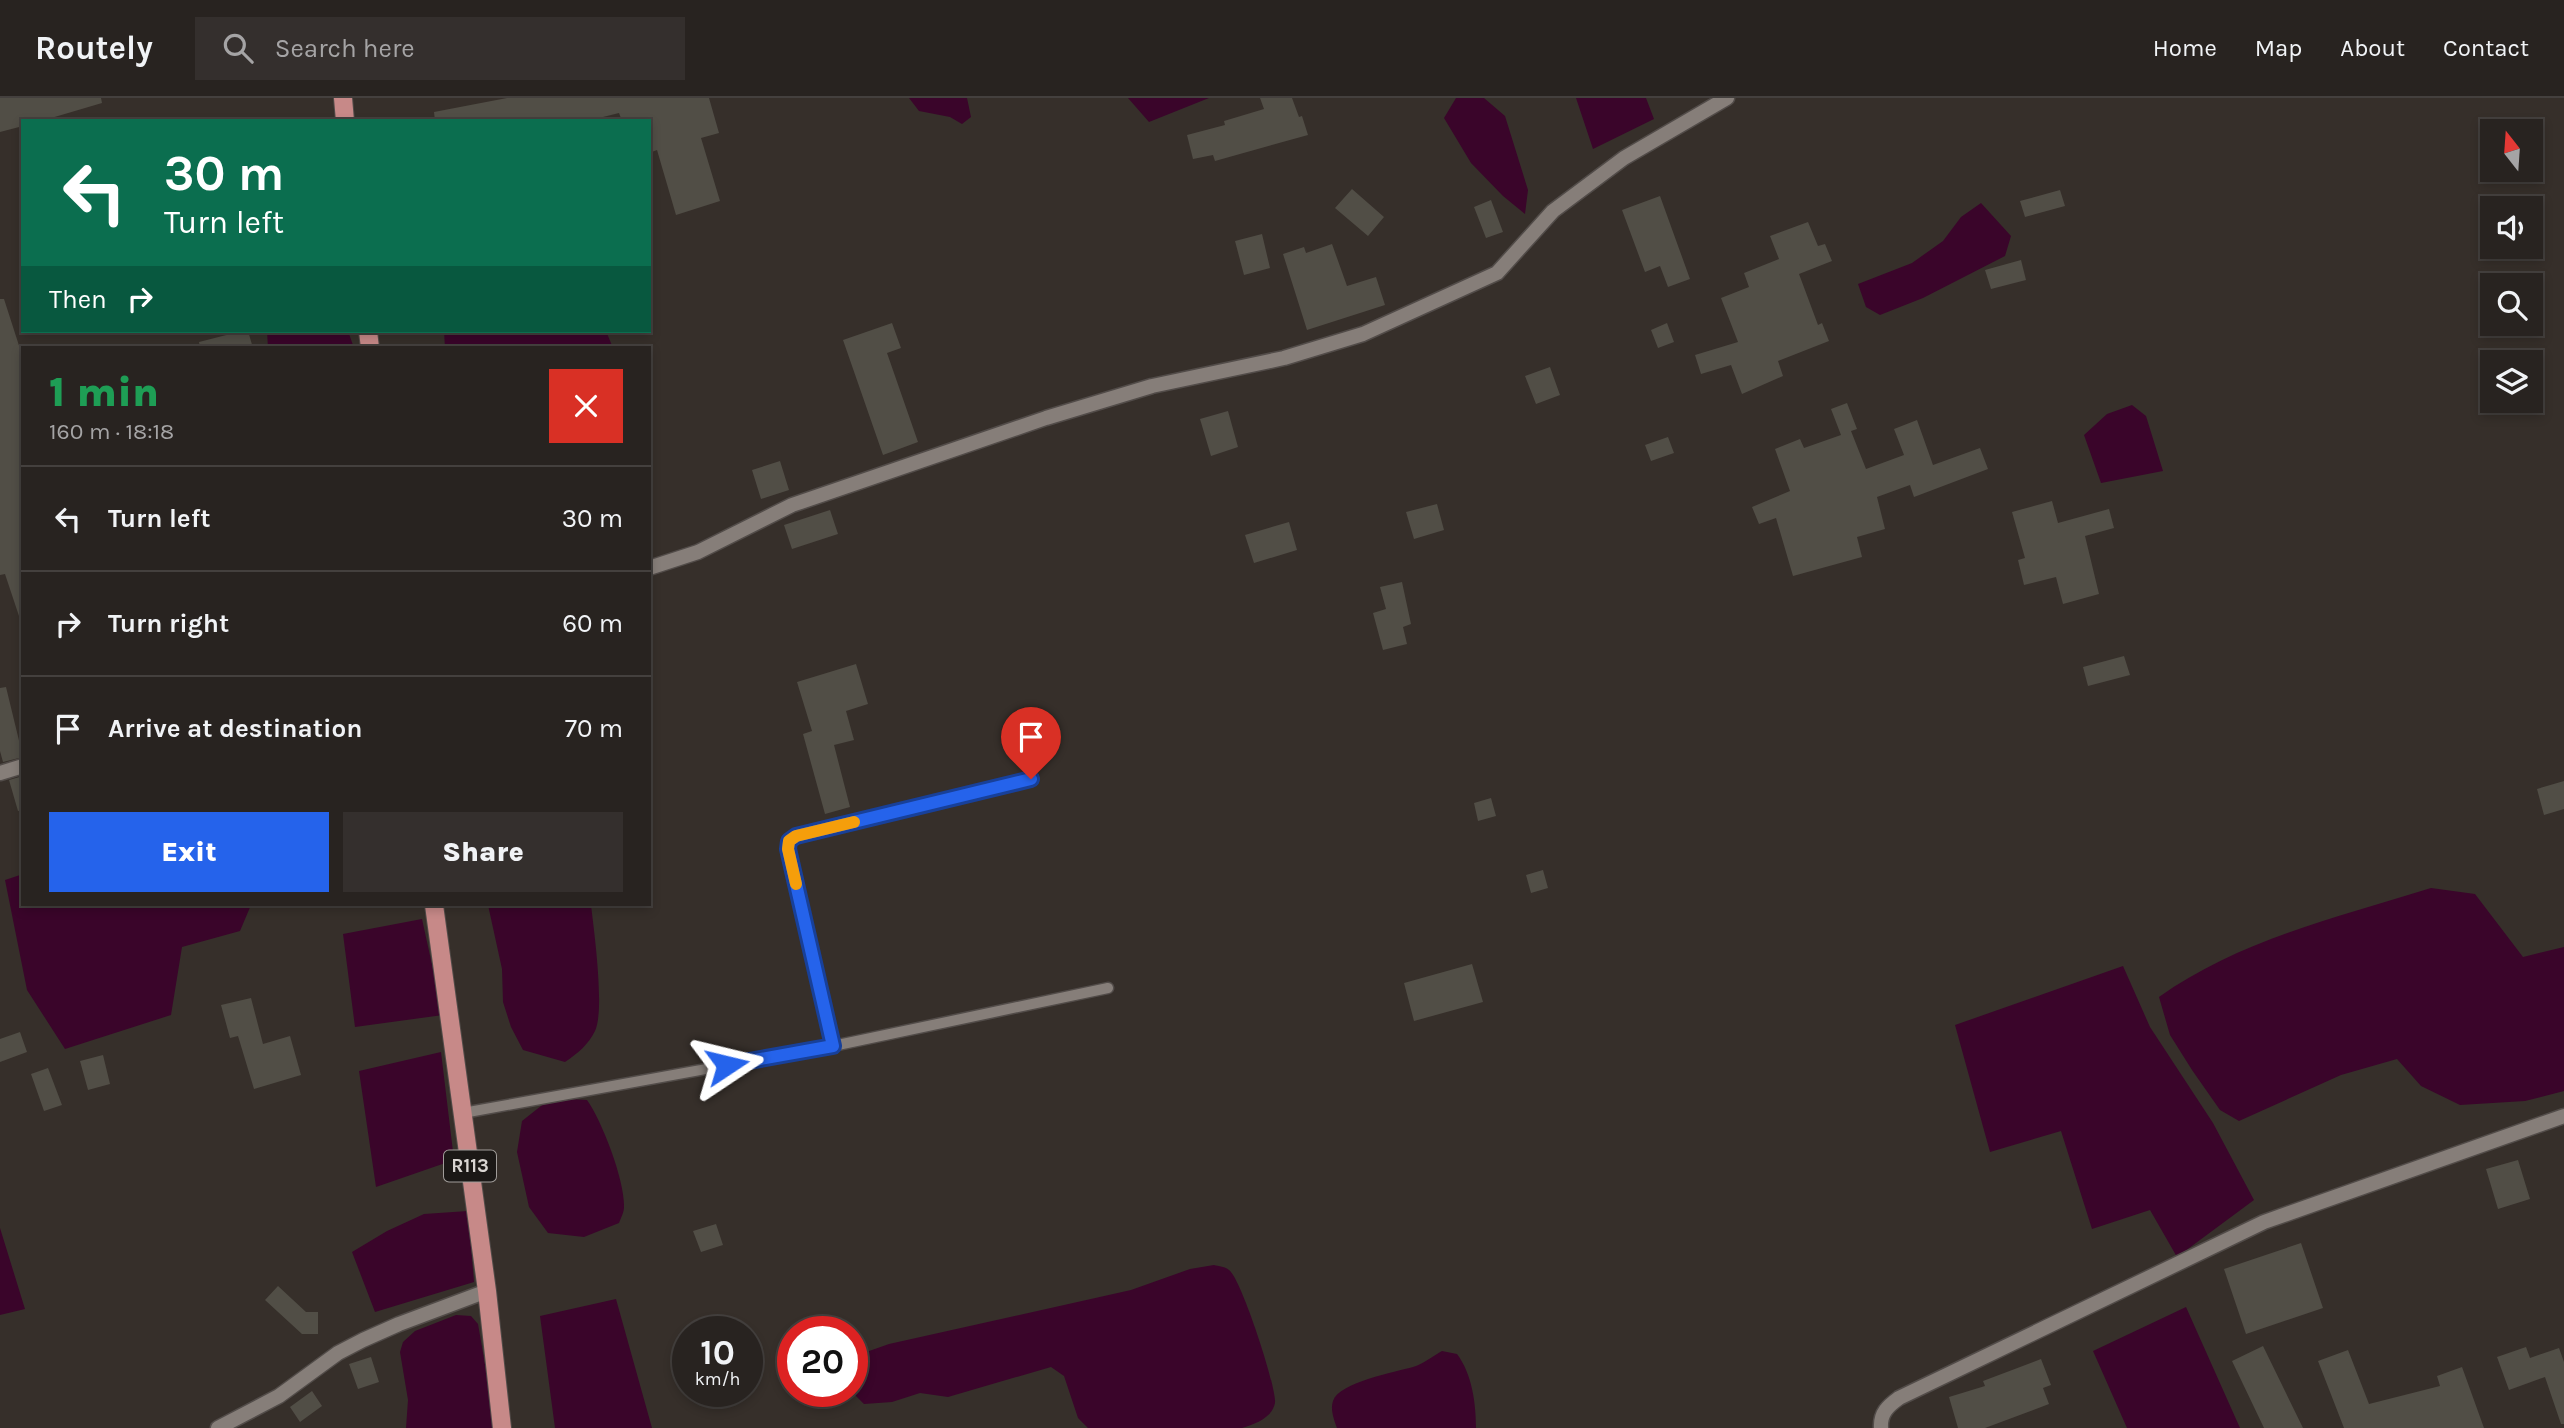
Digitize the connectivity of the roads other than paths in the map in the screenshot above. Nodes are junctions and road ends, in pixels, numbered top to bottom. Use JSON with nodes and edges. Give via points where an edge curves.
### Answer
{"nodes":[{"id":1,"x":343,"y":98,"type":"edge"},
{"id":2,"x":1727,"y":98,"type":"edge"},
{"id":3,"x":345,"y":119,"type":"edge"},
{"id":4,"x":651,"y":567,"type":"edge"},
{"id":5,"x":21,"y":767,"type":"edge"},
{"id":6,"x":0,"y":773,"type":"edge"},
{"id":7,"x":1031,"y":779,"type":"dead end"},
{"id":8,"x":434,"y":906,"type":"edge"},
{"id":9,"x":1108,"y":988,"type":"dead end"},
{"id":10,"x":833,"y":1046,"type":"junction"},
{"id":11,"x":463,"y":1113,"type":"junction"},
{"id":12,"x":2564,"y":1116,"type":"edge"},
{"id":13,"x":487,"y":1291,"type":"junction"},
{"id":14,"x":218,"y":1428,"type":"edge"},
{"id":15,"x":502,"y":1428,"type":"edge"},
{"id":16,"x":1881,"y":1428,"type":"edge"}],
"edges":[{"from":1,"to":3,"type":"main road"},
{"from":2,"to":4,"type":"street","via":[[1624,158],[1553,211],[1497,273],[1374,329],[1284,358],[1152,386],[1046,418],[792,505],[698,552]]},
{"from":5,"to":6,"type":"street"},
{"from":7,"to":10,"type":"lane","via":[[789,841]]},
{"from":8,"to":11,"type":"main road","number":"R113"},
{"from":9,"to":10,"type":"lane"},
{"from":10,"to":11,"type":"lane"},
{"from":11,"to":13,"type":"main road","number":"R113"},
{"from":12,"to":16,"type":"street","via":[[2264,1222],[1899,1398],[1886,1408]]},
{"from":13,"to":14,"type":"street","via":[[363,1340],[279,1396]]},
{"from":13,"to":15,"type":"main road","number":"R113"}]}
